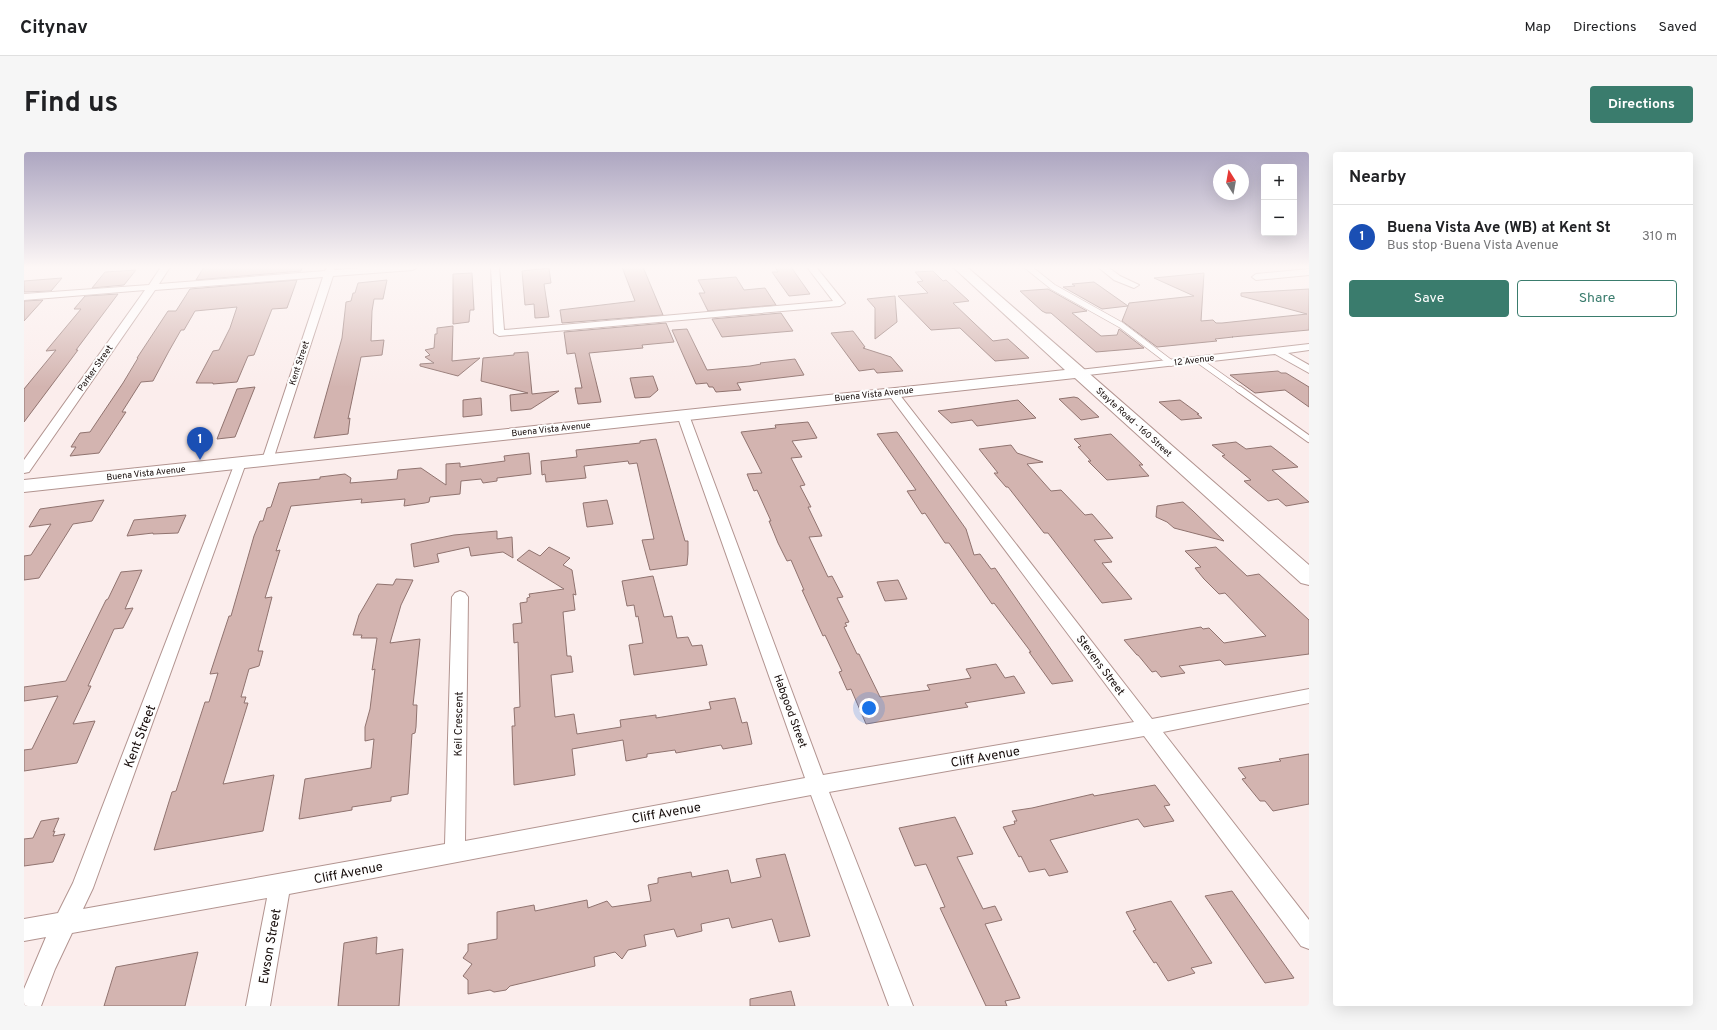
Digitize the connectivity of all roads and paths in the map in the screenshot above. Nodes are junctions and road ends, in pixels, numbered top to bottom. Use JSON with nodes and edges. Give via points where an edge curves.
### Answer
{"nodes":[{"id":1,"x":138,"y":307,"type":"edge"},
{"id":2,"x":317,"y":307,"type":"edge"},
{"id":3,"x":498,"y":307,"type":"edge"},
{"id":4,"x":796,"y":307,"type":"edge"},
{"id":5,"x":1004,"y":307,"type":"edge"},
{"id":6,"x":1089,"y":307,"type":"edge"},
{"id":7,"x":1309,"y":347,"type":"edge"},
{"id":8,"x":1278,"y":351,"type":"junction"},
{"id":9,"x":1198,"y":360,"type":"junction"},
{"id":10,"x":1171,"y":363,"type":"junction"},
{"id":11,"x":1309,"y":370,"type":"edge"},
{"id":12,"x":1079,"y":373,"type":"junction"},
{"id":13,"x":892,"y":392,"type":"junction"},
{"id":14,"x":683,"y":415,"type":"junction"},
{"id":15,"x":1309,"y":439,"type":"edge"},
{"id":16,"x":268,"y":460,"type":"junction"},
{"id":17,"x":240,"y":463,"type":"junction"},
{"id":18,"x":24,"y":469,"type":"edge"},
{"id":19,"x":24,"y":486,"type":"edge"},
{"id":20,"x":1309,"y":577,"type":"edge"},
{"id":21,"x":460,"y":597,"type":"dead end"},
{"id":22,"x":1309,"y":696,"type":"edge"},
{"id":23,"x":1148,"y":727,"type":"junction"},
{"id":24,"x":817,"y":785,"type":"junction"},
{"id":25,"x":455,"y":851,"type":"junction"},
{"id":26,"x":280,"y":885,"type":"junction"},
{"id":27,"x":66,"y":922,"type":"junction"},
{"id":28,"x":24,"y":930,"type":"edge"},
{"id":29,"x":1309,"y":938,"type":"edge"},
{"id":30,"x":29,"y":1006,"type":"edge"},
{"id":31,"x":258,"y":1006,"type":"edge"},
{"id":32,"x":901,"y":1006,"type":"edge"}],
"edges":[{"from":1,"to":18,"type":"street","name":"Parker Street"},
{"from":2,"to":16,"type":"street","name":"Kent Street"},
{"from":3,"to":4,"type":"street","via":[[500,333]]},
{"from":5,"to":12,"type":"street","name":"Stayte Road - 160 Street"},
{"from":6,"to":10,"type":"lane","via":[[1121,325]]},
{"from":7,"to":8,"type":"street","name":"12 Avenue"},
{"from":8,"to":9,"type":"street","name":"12 Avenue"},
{"from":8,"to":11,"type":"street"},
{"from":9,"to":10,"type":"street","name":"12 Avenue"},
{"from":9,"to":15,"type":"lane"},
{"from":10,"to":12,"type":"street","name":"12 Avenue"},
{"from":12,"to":13,"type":"street","name":"Buena Vista Avenue"},
{"from":12,"to":20,"type":"street","name":"Stayte Road - 160 Street"},
{"from":13,"to":14,"type":"street","name":"Buena Vista Avenue"},
{"from":13,"to":23,"type":"street","name":"Stevens Street"},
{"from":14,"to":16,"type":"street","name":"Buena Vista Avenue"},
{"from":14,"to":24,"type":"street","name":"Habgood Street"},
{"from":16,"to":17,"type":"street","name":"Buena Vista Avenue"},
{"from":17,"to":19,"type":"street","name":"Buena Vista Avenue"},
{"from":17,"to":27,"type":"street","name":"Kent Street","via":[[82,888]]},
{"from":21,"to":25,"type":"street","name":"Keil Crescent"},
{"from":22,"to":23,"type":"street","name":"Cliff Avenue"},
{"from":23,"to":24,"type":"street","name":"Cliff Avenue"},
{"from":23,"to":29,"type":"street","name":"Stevens Street"},
{"from":24,"to":25,"type":"street","name":"Cliff Avenue"},
{"from":24,"to":32,"type":"street","name":"Habgood Street"},
{"from":25,"to":26,"type":"street","name":"Cliff Avenue"},
{"from":26,"to":27,"type":"street","name":"Cliff Avenue"},
{"from":26,"to":31,"type":"street","name":"Ewson Street"},
{"from":27,"to":28,"type":"street","name":"Cliff Avenue"},
{"from":27,"to":30,"type":"street","name":"Kent Street","via":[[45,964]]}]}
